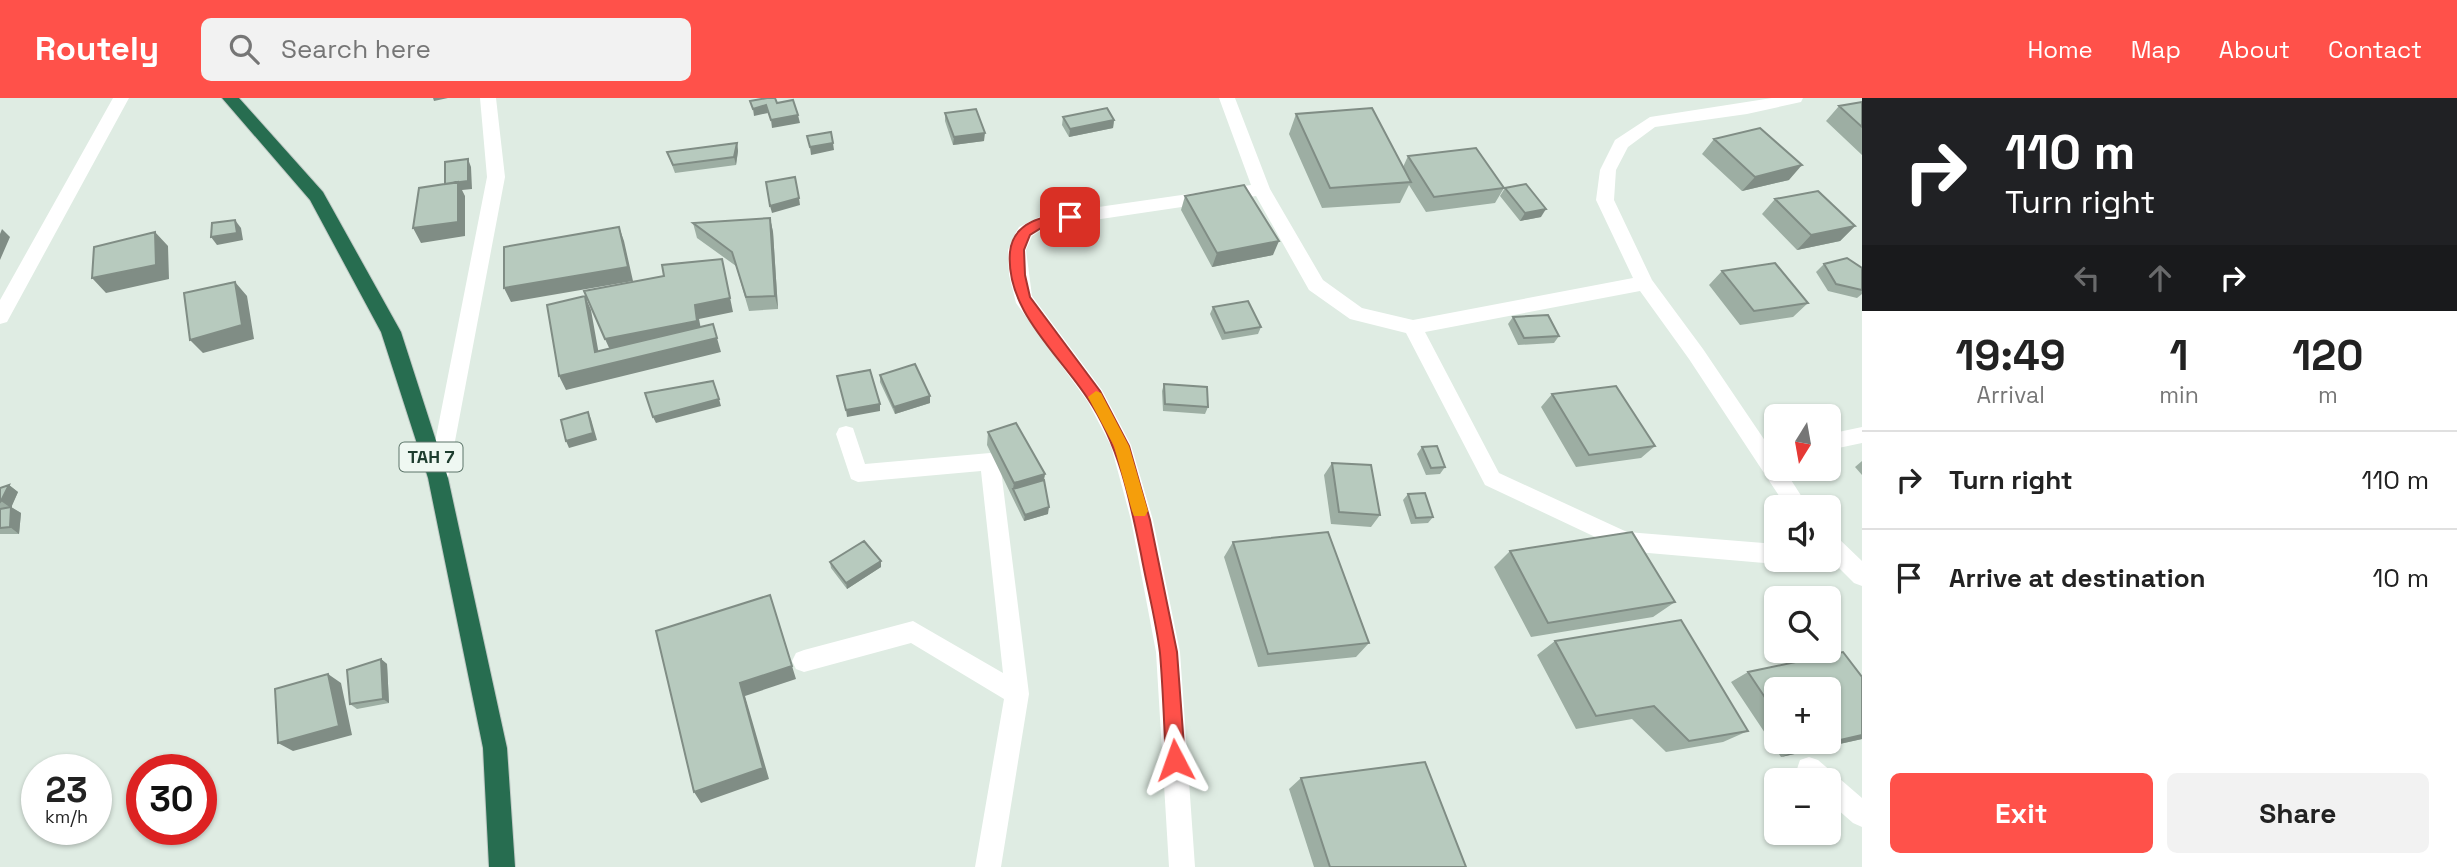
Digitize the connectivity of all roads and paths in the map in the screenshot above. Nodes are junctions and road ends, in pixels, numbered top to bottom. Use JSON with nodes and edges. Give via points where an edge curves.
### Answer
{"nodes":[{"id":1,"x":121,"y":98,"type":"edge"},
{"id":2,"x":230,"y":98,"type":"edge"},
{"id":3,"x":488,"y":98,"type":"edge"},
{"id":4,"x":1227,"y":98,"type":"edge"},
{"id":5,"x":1794,"y":98,"type":"edge"},
{"id":6,"x":1261,"y":190,"type":"junction"},
{"id":7,"x":1644,"y":283,"type":"junction"},
{"id":8,"x":0,"y":317,"type":"edge"},
{"id":9,"x":1413,"y":327,"type":"junction"},
{"id":10,"x":846,"y":434,"type":"dead end"},
{"id":11,"x":1862,"y":435,"type":"edge"},
{"id":12,"x":1841,"y":439,"type":"edge"},
{"id":13,"x":1764,"y":447,"type":"edge"},
{"id":14,"x":438,"y":478,"type":"junction"},
{"id":15,"x":1764,"y":553,"type":"edge"},
{"id":16,"x":1841,"y":556,"type":"edge"},
{"id":17,"x":1862,"y":576,"type":"edge"},
{"id":18,"x":804,"y":661,"type":"dead end"},
{"id":19,"x":1017,"y":694,"type":"junction"},
{"id":20,"x":1841,"y":796,"type":"edge"},
{"id":21,"x":1862,"y":814,"type":"edge"},
{"id":22,"x":502,"y":867,"type":"edge"},
{"id":23,"x":988,"y":867,"type":"edge"},
{"id":24,"x":1182,"y":867,"type":"edge"}],
"edges":[{"from":1,"to":8,"type":"street"},
{"from":2,"to":14,"type":"highway","number":"TAH 7","via":[[317,196],[391,331]]},
{"from":3,"to":14,"type":"street","via":[[496,177]]},
{"from":4,"to":6,"type":"street"},
{"from":5,"to":7,"type":"street","via":[[1650,122],[1621,144],[1608,170],[1605,200]]},
{"from":6,"to":9,"type":"street","via":[[1316,285],[1357,314]]},
{"from":6,"to":24,"type":"street","via":[[1043,221],[1025,232],[1017,250],[1023,298],[1095,396],[1116,436],[1142,520],[1168,652]]},
{"from":7,"to":9,"type":"street"},
{"from":7,"to":13,"type":"street"},
{"from":9,"to":15,"type":"street","via":[[1492,479],[1625,541]]},
{"from":10,"to":19,"type":"street","via":[[858,473],[990,462]]},
{"from":11,"to":12,"type":"street"},
{"from":14,"to":22,"type":"highway","number":"TAH 7","via":[[495,748]]},
{"from":16,"to":17,"type":"street"},
{"from":18,"to":19,"type":"street","via":[[913,632]]},
{"from":19,"to":23,"type":"street"},
{"from":20,"to":21,"type":"street"}]}
